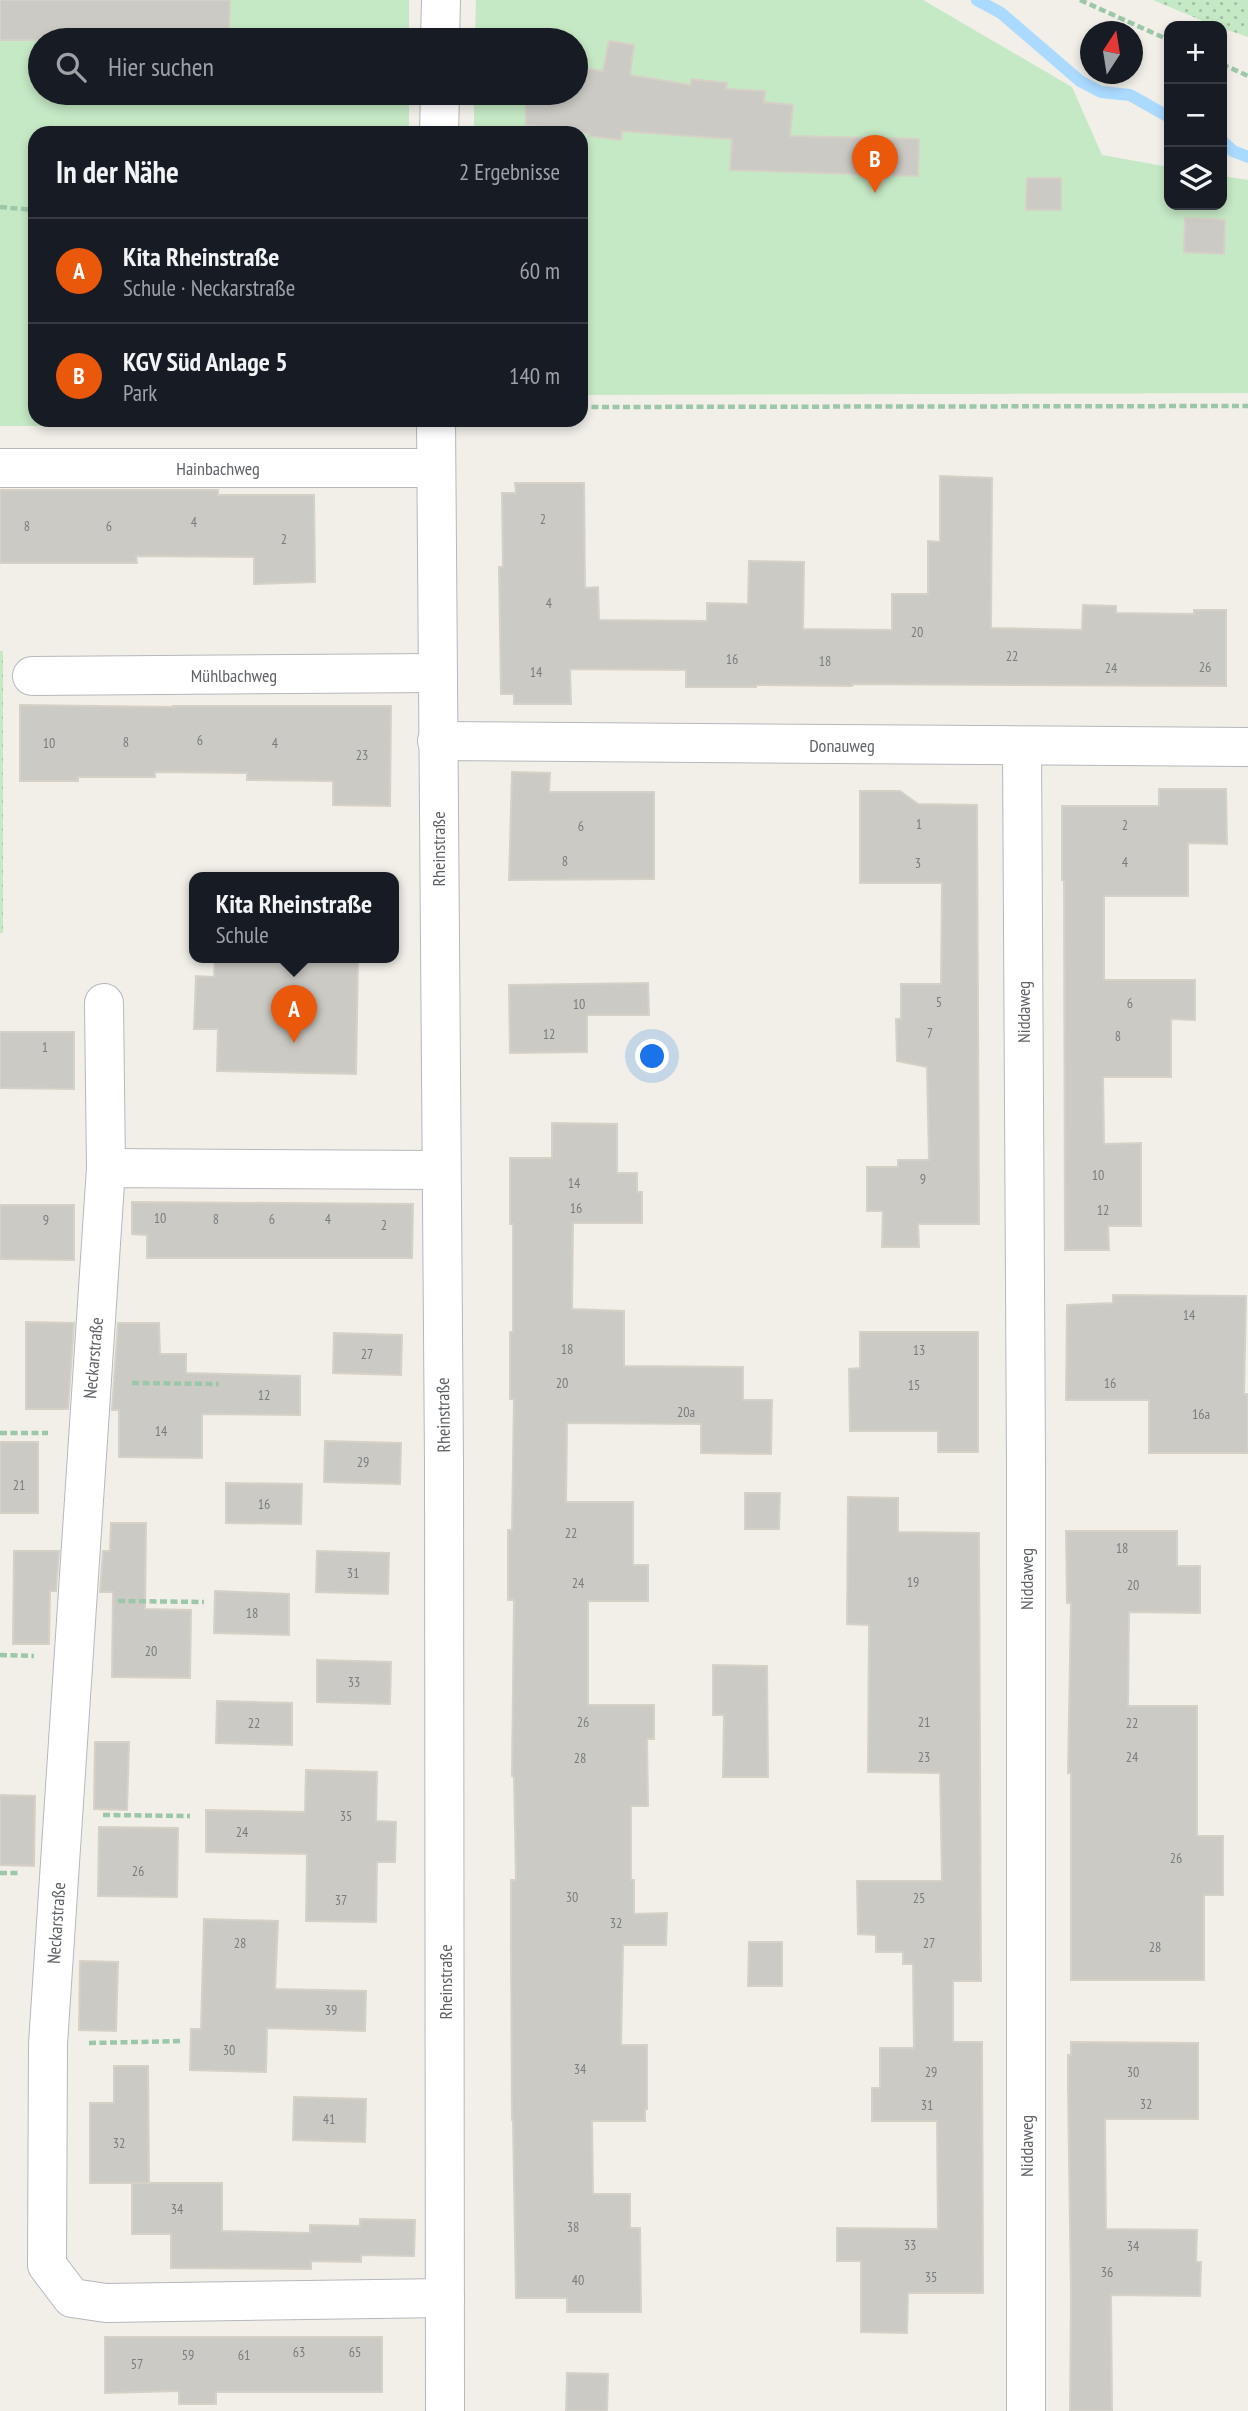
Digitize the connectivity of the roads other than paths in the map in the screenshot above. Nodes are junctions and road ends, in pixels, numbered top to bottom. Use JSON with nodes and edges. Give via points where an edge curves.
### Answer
{"nodes":[{"id":1,"x":441,"y":0,"type":"edge"},
{"id":2,"x":440,"y":28,"type":"edge"},
{"id":3,"x":440,"y":105,"type":"edge"},
{"id":4,"x":439,"y":126,"type":"edge"},
{"id":5,"x":436,"y":427,"type":"edge"},
{"id":6,"x":0,"y":468,"type":"edge"},
{"id":7,"x":435,"y":468,"type":"junction"},
{"id":8,"x":436,"y":673,"type":"junction"},
{"id":9,"x":32,"y":676,"type":"dead end"},
{"id":10,"x":437,"y":741,"type":"junction"},
{"id":11,"x":1022,"y":746,"type":"junction"},
{"id":12,"x":1248,"y":747,"type":"edge"},
{"id":13,"x":104,"y":1003,"type":"dead end"},
{"id":14,"x":106,"y":1168,"type":"junction"},
{"id":15,"x":440,"y":1170,"type":"junction"},
{"id":16,"x":445,"y":2298,"type":"junction"},
{"id":17,"x":445,"y":2411,"type":"edge"},
{"id":18,"x":1026,"y":2411,"type":"edge"}],
"edges":[{"from":1,"to":2,"type":"street"},
{"from":3,"to":4,"type":"street"},
{"from":5,"to":7,"type":"street","name":"Rheinstraße"},
{"from":6,"to":7,"type":"street","name":"Hainbachweg"},
{"from":7,"to":8,"type":"street","name":"Rheinstraße"},
{"from":8,"to":9,"type":"street","name":"Mühlbachweg"},
{"from":8,"to":10,"type":"street","name":"Rheinstraße"},
{"from":10,"to":11,"type":"street","name":"Donauweg"},
{"from":10,"to":15,"type":"street","name":"Rheinstraße"},
{"from":11,"to":12,"type":"street","name":"Donauweg"},
{"from":11,"to":18,"type":"street","name":"Niddaweg"},
{"from":13,"to":14,"type":"street","name":"Neckarstraße"},
{"from":14,"to":15,"type":"street"},
{"from":14,"to":16,"type":"street","name":"Neckarstraße","via":[[48,2044],[47,2265],[72,2298],[106,2304]]},
{"from":15,"to":16,"type":"street","name":"Rheinstraße"},
{"from":16,"to":17,"type":"street","name":"Rheinstraße"}]}
